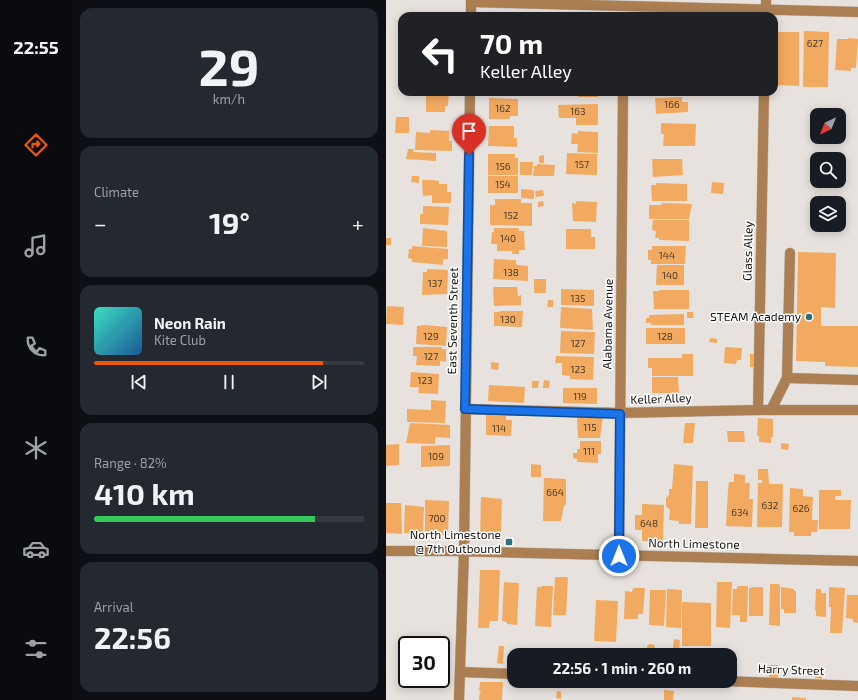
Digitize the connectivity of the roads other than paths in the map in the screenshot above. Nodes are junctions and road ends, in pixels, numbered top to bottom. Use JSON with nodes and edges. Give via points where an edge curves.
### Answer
{"nodes":[{"id":1,"x":471,"y":1,"type":"edge"},
{"id":2,"x":624,"y":6,"type":"junction"},
{"id":3,"x":766,"y":9,"type":"edge"},
{"id":4,"x":471,"y":12,"type":"edge"},
{"id":5,"x":624,"y":12,"type":"edge"},
{"id":6,"x":858,"y":12,"type":"edge"},
{"id":7,"x":470,"y":96,"type":"edge"},
{"id":8,"x":623,"y":96,"type":"edge"},
{"id":9,"x":764,"y":96,"type":"edge"},
{"id":10,"x":790,"y":253,"type":"dead end"},
{"id":11,"x":786,"y":378,"type":"junction"},
{"id":12,"x":858,"y":380,"type":"edge"},
{"id":13,"x":465,"y":409,"type":"junction"},
{"id":14,"x":758,"y":410,"type":"junction"},
{"id":15,"x":771,"y":410,"type":"junction"},
{"id":16,"x":858,"y":410,"type":"edge"},
{"id":17,"x":620,"y":414,"type":"junction"},
{"id":18,"x":386,"y":551,"type":"edge"},
{"id":19,"x":464,"y":551,"type":"junction"},
{"id":20,"x":619,"y":556,"type":"junction"},
{"id":21,"x":858,"y":561,"type":"edge"},
{"id":22,"x":460,"y":672,"type":"junction"},
{"id":23,"x":507,"y":674,"type":"edge"},
{"id":24,"x":737,"y":681,"type":"edge"},
{"id":25,"x":858,"y":686,"type":"edge"},
{"id":26,"x":459,"y":700,"type":"edge"}],
"edges":[{"from":1,"to":2,"type":"street"},
{"from":1,"to":4,"type":"street"},
{"from":2,"to":3,"type":"street"},
{"from":2,"to":5,"type":"street"},
{"from":3,"to":6,"type":"street"},
{"from":7,"to":13,"type":"street","name":"East Seventh Street"},
{"from":8,"to":17,"type":"street","name":"Alabama Avenue"},
{"from":9,"to":14,"type":"street","name":"Glass Alley"},
{"from":10,"to":11,"type":"street"},
{"from":11,"to":12,"type":"street"},
{"from":11,"to":15,"type":"street"},
{"from":13,"to":17,"type":"street","name":"Keller Alley"},
{"from":13,"to":19,"type":"street","name":"East Seventh Street"},
{"from":14,"to":15,"type":"street","name":"Keller Alley"},
{"from":14,"to":17,"type":"street","name":"Keller Alley"},
{"from":15,"to":16,"type":"street","name":"Keller Alley"},
{"from":17,"to":20,"type":"street","name":"Alabama Avenue"},
{"from":18,"to":19,"type":"street","name":"North Limestone"},
{"from":19,"to":20,"type":"street","name":"North Limestone"},
{"from":19,"to":22,"type":"street","name":"East Seventh Street"},
{"from":20,"to":21,"type":"street","name":"North Limestone"},
{"from":22,"to":23,"type":"street"},
{"from":22,"to":26,"type":"street","name":"East Seventh Street"},
{"from":24,"to":25,"type":"street","name":"Harry Street"}]}
